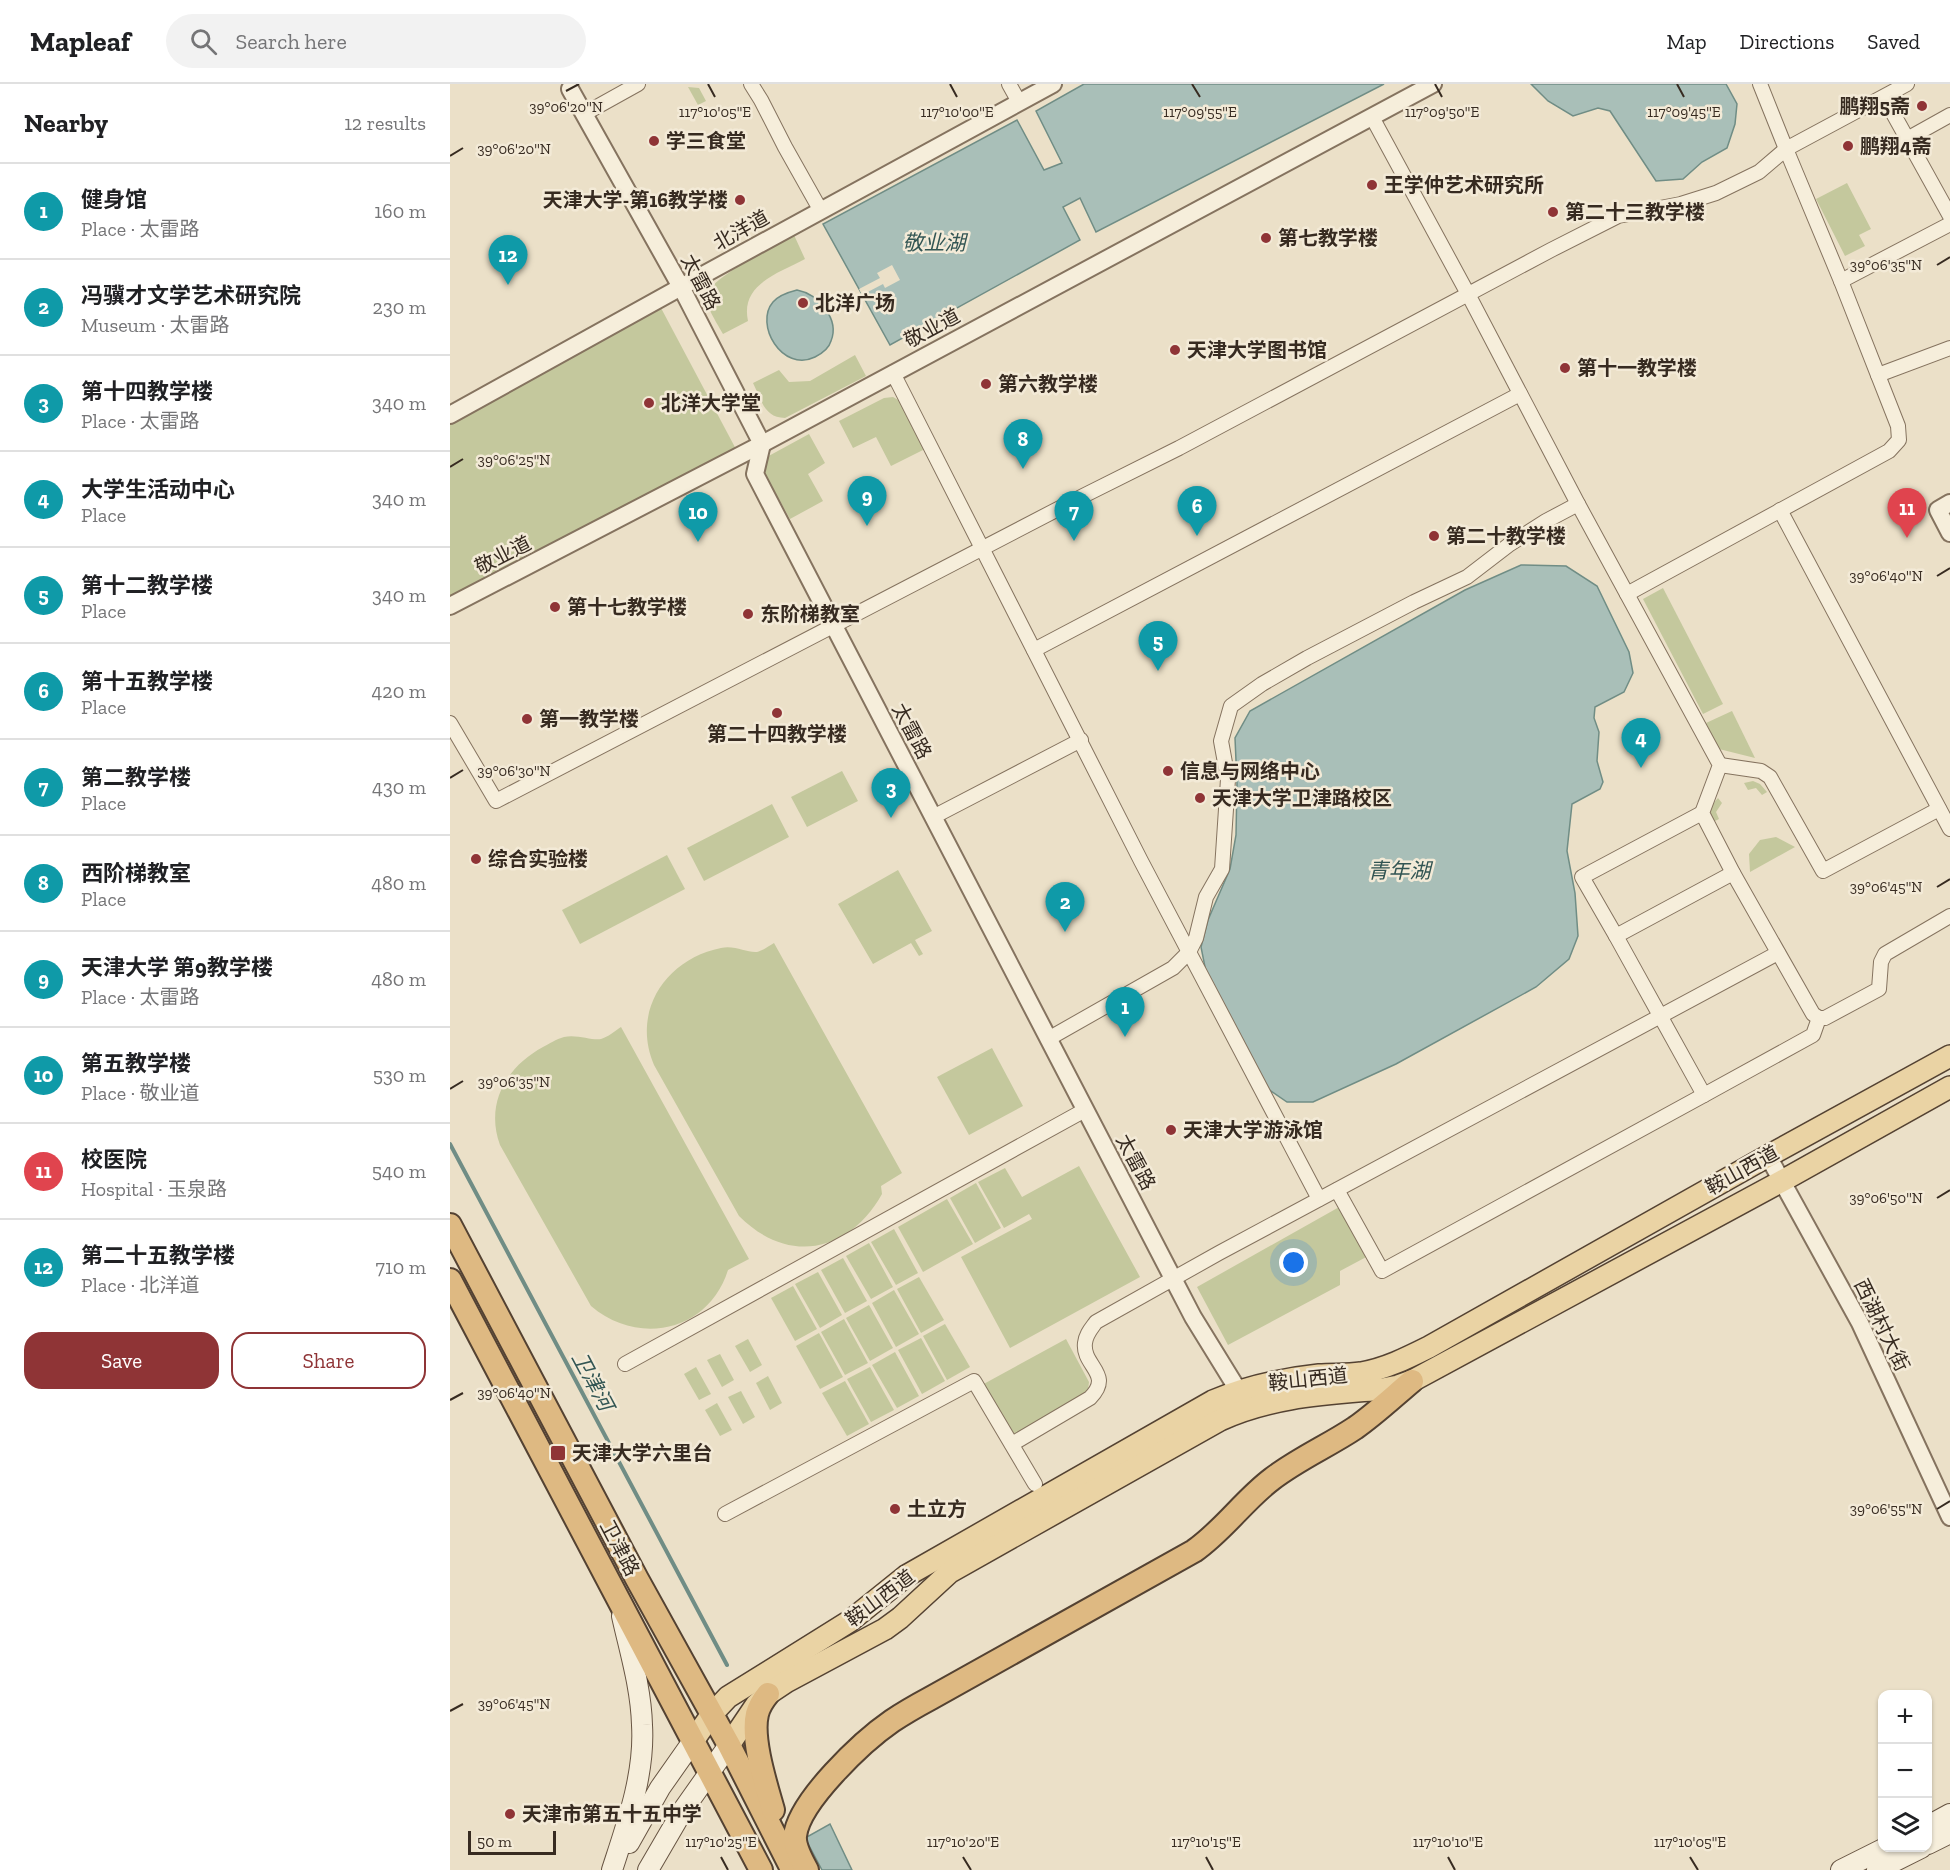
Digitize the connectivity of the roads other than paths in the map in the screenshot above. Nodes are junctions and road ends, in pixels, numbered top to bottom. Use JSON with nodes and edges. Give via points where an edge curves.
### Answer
{"nodes":[{"id":1,"x":638,"y":84,"type":"edge"},
{"id":2,"x":751,"y":84,"type":"edge"},
{"id":3,"x":1009,"y":84,"type":"edge"},
{"id":4,"x":1053,"y":84,"type":"edge"},
{"id":5,"x":1433,"y":84,"type":"edge"},
{"id":6,"x":1760,"y":84,"type":"edge"},
{"id":7,"x":1907,"y":84,"type":"edge"},
{"id":8,"x":570,"y":89,"type":"dead end"},
{"id":9,"x":1884,"y":97,"type":"junction"},
{"id":10,"x":1019,"y":102,"type":"junction"},
{"id":11,"x":584,"y":114,"type":"junction"},
{"id":12,"x":1950,"y":115,"type":"edge"},
{"id":13,"x":1372,"y":117,"type":"junction"},
{"id":14,"x":1907,"y":139,"type":"junction"},
{"id":15,"x":1786,"y":149,"type":"junction"},
{"id":16,"x":820,"y":211,"type":"junction"},
{"id":17,"x":1950,"y":216,"type":"edge"},
{"id":18,"x":1950,"y":224,"type":"edge"},
{"id":19,"x":1841,"y":281,"type":"junction"},
{"id":20,"x":681,"y":287,"type":"junction"},
{"id":21,"x":1468,"y":294,"type":"junction"},
{"id":22,"x":1950,"y":348,"type":"edge"},
{"id":23,"x":893,"y":373,"type":"junction"},
{"id":24,"x":1878,"y":375,"type":"junction"},
{"id":25,"x":1520,"y":394,"type":"junction"},
{"id":26,"x":450,"y":415,"type":"edge"},
{"id":27,"x":762,"y":444,"type":"junction"},
{"id":28,"x":1578,"y":504,"type":"junction"},
{"id":29,"x":1946,"y":509,"type":"edge"},
{"id":30,"x":1780,"y":510,"type":"junction"},
{"id":31,"x":1950,"y":533,"type":"edge"},
{"id":32,"x":983,"y":549,"type":"junction"},
{"id":33,"x":1627,"y":594,"type":"junction"},
{"id":34,"x":450,"y":606,"type":"edge"},
{"id":35,"x":834,"y":626,"type":"junction"},
{"id":36,"x":1034,"y":650,"type":"junction"},
{"id":37,"x":450,"y":723,"type":"edge"},
{"id":38,"x":1081,"y":740,"type":"junction"},
{"id":39,"x":1720,"y":765,"type":"junction"},
{"id":40,"x":1939,"y":809,"type":"junction"},
{"id":41,"x":1702,"y":813,"type":"junction"},
{"id":42,"x":933,"y":817,"type":"junction"},
{"id":43,"x":1950,"y":829,"type":"edge"},
{"id":44,"x":1733,"y":873,"type":"junction"},
{"id":45,"x":1950,"y":916,"type":"edge"},
{"id":46,"x":1616,"y":936,"type":"junction"},
{"id":47,"x":1189,"y":952,"type":"junction"},
{"id":48,"x":1778,"y":953,"type":"junction"},
{"id":49,"x":1661,"y":1016,"type":"junction"},
{"id":50,"x":1819,"y":1018,"type":"junction"},
{"id":51,"x":1048,"y":1039,"type":"junction"},
{"id":52,"x":1950,"y":1056,"type":"edge"},
{"id":53,"x":1950,"y":1087,"type":"edge"},
{"id":54,"x":1704,"y":1095,"type":"junction"},
{"id":55,"x":1085,"y":1110,"type":"junction"},
{"id":56,"x":1768,"y":1156,"type":"junction"},
{"id":57,"x":1782,"y":1181,"type":"junction"},
{"id":58,"x":1337,"y":1190,"type":"junction"},
{"id":59,"x":1319,"y":1199,"type":"junction"},
{"id":60,"x":450,"y":1225,"type":"edge"},
{"id":61,"x":1173,"y":1279,"type":"junction"},
{"id":62,"x":450,"y":1280,"type":"edge"},
{"id":63,"x":625,"y":1364,"type":"dead end"},
{"id":64,"x":1412,"y":1381,"type":"junction"},
{"id":65,"x":1238,"y":1390,"type":"junction"},
{"id":66,"x":1012,"y":1444,"type":"junction"},
{"id":67,"x":1035,"y":1484,"type":"dead end"},
{"id":68,"x":725,"y":1514,"type":"dead end"},
{"id":69,"x":1950,"y":1517,"type":"edge"},
{"id":70,"x":619,"y":1602,"type":"junction"},
{"id":71,"x":768,"y":1694,"type":"junction"},
{"id":72,"x":712,"y":1714,"type":"junction"},
{"id":73,"x":693,"y":1741,"type":"junction"},
{"id":74,"x":729,"y":1745,"type":"junction"},
{"id":75,"x":710,"y":1771,"type":"junction"},
{"id":76,"x":1950,"y":1814,"type":"edge"},
{"id":77,"x":1932,"y":1824,"type":"edge"},
{"id":78,"x":1950,"y":1833,"type":"edge"},
{"id":79,"x":1932,"y":1842,"type":"edge"},
{"id":80,"x":1878,"y":1852,"type":"edge"},
{"id":81,"x":1914,"y":1852,"type":"edge"},
{"id":82,"x":796,"y":1868,"type":"edge"},
{"id":83,"x":613,"y":1870,"type":"edge"},
{"id":84,"x":648,"y":1870,"type":"edge"},
{"id":85,"x":761,"y":1870,"type":"edge"},
{"id":86,"x":1841,"y":1870,"type":"edge"},
{"id":87,"x":1877,"y":1870,"type":"edge"}],
"edges":[{"from":1,"to":11,"type":"street"},
{"from":2,"to":16,"type":"street"},
{"from":3,"to":10,"type":"street"},
{"from":4,"to":10,"type":"street","name":"北洋道"},
{"from":5,"to":13,"type":"street","name":"敬业道"},
{"from":6,"to":15,"type":"street"},
{"from":7,"to":9,"type":"street"},
{"from":8,"to":11,"type":"street","name":"太雷路"},
{"from":9,"to":14,"type":"street"},
{"from":9,"to":15,"type":"street"},
{"from":10,"to":16,"type":"street","name":"北洋道"},
{"from":11,"to":20,"type":"street","name":"太雷路"},
{"from":12,"to":14,"type":"street"},
{"from":13,"to":21,"type":"street"},
{"from":13,"to":23,"type":"street","name":"敬业道"},
{"from":14,"to":17,"type":"street"},
{"from":15,"to":19,"type":"street"},
{"from":15,"to":21,"type":"street","via":[[1759,172],[1716,193],[1618,216]]},
{"from":16,"to":20,"type":"street","name":"北洋道"},
{"from":18,"to":19,"type":"street"},
{"from":19,"to":24,"type":"street"},
{"from":20,"to":26,"type":"street","name":"北洋道"},
{"from":20,"to":27,"type":"street","name":"太雷路"},
{"from":21,"to":25,"type":"street"},
{"from":21,"to":32,"type":"street"},
{"from":22,"to":24,"type":"street"},
{"from":23,"to":27,"type":"street","name":"敬业道"},
{"from":23,"to":32,"type":"street"},
{"from":24,"to":30,"type":"street","via":[[1898,426],[1899,441],[1889,451]]},
{"from":25,"to":28,"type":"street"},
{"from":25,"to":36,"type":"street"},
{"from":27,"to":34,"type":"street","name":"敬业道"},
{"from":27,"to":35,"type":"street","name":"太雷路","via":[[755,474]]},
{"from":28,"to":33,"type":"street"},
{"from":28,"to":47,"type":"street","via":[[1519,538],[1467,577],[1307,658],[1231,706],[1221,741],[1228,779],[1222,869],[1206,897]]},
{"from":29,"to":31,"type":"street"},
{"from":30,"to":33,"type":"street"},
{"from":30,"to":40,"type":"street"},
{"from":32,"to":35,"type":"street"},
{"from":32,"to":36,"type":"street"},
{"from":33,"to":39,"type":"street"},
{"from":35,"to":37,"type":"street","via":[[496,801]]},
{"from":35,"to":42,"type":"street","name":"太雷路"},
{"from":36,"to":38,"type":"street"},
{"from":38,"to":42,"type":"street"},
{"from":38,"to":47,"type":"street"},
{"from":39,"to":40,"type":"street","via":[[1761,771],[1770,777],[1823,871]]},
{"from":39,"to":41,"type":"street"},
{"from":40,"to":43,"type":"street"},
{"from":41,"to":44,"type":"street"},
{"from":41,"to":46,"type":"street","via":[[1582,877]]},
{"from":42,"to":51,"type":"street","name":"太雷路"},
{"from":44,"to":46,"type":"street"},
{"from":44,"to":48,"type":"street"},
{"from":45,"to":50,"type":"street","via":[[1885,954],[1879,989],[1826,1018]]},
{"from":46,"to":49,"type":"street"},
{"from":47,"to":51,"type":"street","via":[[1173,968]]},
{"from":47,"to":59,"type":"street"},
{"from":48,"to":49,"type":"street"},
{"from":48,"to":50,"type":"street"},
{"from":49,"to":54,"type":"street"},
{"from":49,"to":58,"type":"street"},
{"from":50,"to":54,"type":"street","via":[[1813,1035]]},
{"from":51,"to":55,"type":"street","name":"太雷路"},
{"from":52,"to":56,"type":"main road","name":"鞍山西道"},
{"from":53,"to":57,"type":"main road","name":"鞍山西道"},
{"from":54,"to":58,"type":"street","via":[[1382,1270]]},
{"from":55,"to":61,"type":"street","name":"太雷路"},
{"from":55,"to":63,"type":"street"},
{"from":56,"to":57,"type":"street","name":"西湖村大街"},
{"from":56,"to":65,"type":"main road","name":"鞍山西道","via":[[1398,1362],[1359,1373],[1276,1381]]},
{"from":57,"to":64,"type":"main road","name":"鞍山西道"},
{"from":57,"to":69,"type":"street","name":"西湖村大街","via":[[1860,1323]]},
{"from":58,"to":59,"type":"street"},
{"from":59,"to":61,"type":"street"},
{"from":60,"to":72,"type":"highway","name":"卫津路"},
{"from":61,"to":65,"type":"street","name":"太雷路"},
{"from":61,"to":66,"type":"street","via":[[1096,1322],[1088,1333],[1085,1350],[1100,1379],[1097,1390]]},
{"from":62,"to":70,"type":"highway","name":"卫津路"},
{"from":64,"to":71,"type":"main road","name":"鞍山西道","via":[[1383,1389],[1283,1399],[1227,1417],[950,1572],[885,1629]]},
{"from":64,"to":82,"type":"highway","via":[[1353,1429],[1272,1479],[1194,1551],[931,1698],[878,1732],[823,1785],[798,1822],[794,1839]]},
{"from":65,"to":72,"type":"main road","name":"鞍山西道","via":[[906,1576],[850,1621],[728,1697]]},
{"from":66,"to":67,"type":"street"},
{"from":66,"to":68,"type":"street","via":[[974,1381]]},
{"from":70,"to":73,"type":"highway","name":"卫津路"},
{"from":70,"to":83,"type":"main road","via":[[643,1727],[640,1766]]},
{"from":71,"to":74,"type":"main road","name":"鞍山西道"},
{"from":71,"to":82,"type":"highway","via":[[756,1717],[757,1743],[774,1817]]},
{"from":72,"to":73,"type":"main road","name":"鞍山西道"},
{"from":72,"to":74,"type":"highway","name":"卫津路"},
{"from":73,"to":75,"type":"highway","name":"卫津路"},
{"from":73,"to":83,"type":"main road","via":[[660,1788]]},
{"from":74,"to":75,"type":"main road"},
{"from":74,"to":82,"type":"highway","name":"卫津路"},
{"from":75,"to":84,"type":"main road"},
{"from":75,"to":85,"type":"highway","name":"卫津路"},
{"from":76,"to":77,"type":"main road"},
{"from":78,"to":79,"type":"main road"},
{"from":80,"to":86,"type":"main road"},
{"from":81,"to":87,"type":"main road"}]}
